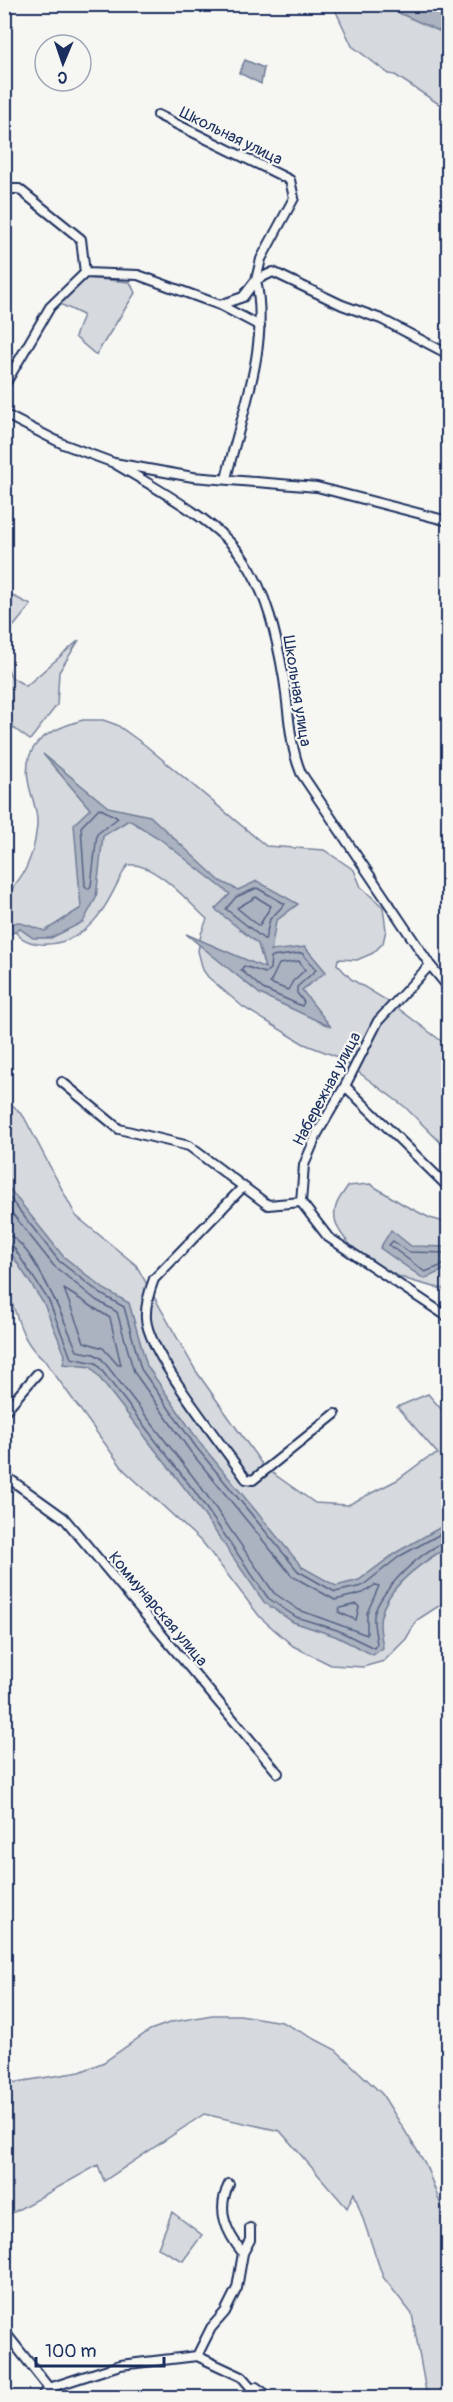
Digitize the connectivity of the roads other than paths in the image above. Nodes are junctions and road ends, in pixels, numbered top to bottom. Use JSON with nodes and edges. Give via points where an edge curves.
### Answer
{"nodes":[{"id":1,"x":158,"y":115,"type":"dead end"},
{"id":2,"x":4,"y":189,"type":"edge"},
{"id":3,"x":85,"y":273,"type":"junction"},
{"id":4,"x":256,"y":280,"type":"junction"},
{"id":5,"x":220,"y":305,"type":"junction"},
{"id":6,"x":260,"y":326,"type":"junction"},
{"id":7,"x":448,"y":354,"type":"edge"},
{"id":8,"x":4,"y":386,"type":"edge"},
{"id":9,"x":4,"y":414,"type":"edge"},
{"id":10,"x":114,"y":463,"type":"junction"},
{"id":11,"x":226,"y":479,"type":"junction"},
{"id":12,"x":448,"y":521,"type":"edge"},
{"id":13,"x":430,"y":964,"type":"junction"},
{"id":14,"x":448,"y":986,"type":"edge"},
{"id":15,"x":62,"y":1082,"type":"dead end"},
{"id":16,"x":345,"y":1086,"type":"junction"},
{"id":17,"x":243,"y":1187,"type":"junction"},
{"id":18,"x":448,"y":1187,"type":"edge"},
{"id":19,"x":301,"y":1202,"type":"junction"},
{"id":20,"x":448,"y":1317,"type":"edge"},
{"id":21,"x":37,"y":1374,"type":"dead end"},
{"id":22,"x":4,"y":1412,"type":"edge"},
{"id":23,"x":335,"y":1413,"type":"dead end"},
{"id":24,"x":4,"y":1475,"type":"edge"},
{"id":25,"x":278,"y":1773,"type":"dead end"},
{"id":26,"x":229,"y":2184,"type":"dead end"},
{"id":27,"x":250,"y":2228,"type":"dead end"},
{"id":28,"x":243,"y":2253,"type":"junction"},
{"id":29,"x":4,"y":2331,"type":"edge"},
{"id":30,"x":197,"y":2356,"type":"junction"},
{"id":31,"x":242,"y":2378,"type":"junction"},
{"id":32,"x":49,"y":2388,"type":"junction"},
{"id":33,"x":40,"y":2397,"type":"edge"},
{"id":34,"x":260,"y":2397,"type":"edge"},
{"id":35,"x":272,"y":2397,"type":"edge"}],
"edges":[{"from":1,"to":4,"type":"street","name":"Школьная улица","via":[[290,180],[294,198],[261,259]]},
{"from":2,"to":3,"type":"street","via":[[19,189],[81,238]]},
{"from":3,"to":5,"type":"street","via":[[138,275]]},
{"from":3,"to":8,"type":"street","via":[[50,307]]},
{"from":4,"to":5,"type":"street","name":"Школьная улица","via":[[243,297]]},
{"from":4,"to":6,"type":"street","via":[[261,302]]},
{"from":4,"to":7,"type":"street","via":[[273,272],[381,319]]},
{"from":5,"to":6,"type":"street"},
{"from":6,"to":11,"type":"street","via":[[253,375]]},
{"from":9,"to":10,"type":"street","name":"Школьная улица","via":[[63,444]]},
{"from":10,"to":11,"type":"street","name":"Школьная улица"},
{"from":10,"to":13,"type":"street","name":"Школьная улица","via":[[202,521],[230,542],[243,558],[275,634],[294,757],[301,773]]},
{"from":11,"to":12,"type":"street","name":"Школьная улица","via":[[317,487]]},
{"from":13,"to":14,"type":"street","name":"Школьная улица"},
{"from":13,"to":16,"type":"street","name":"Набережная улица","via":[[378,1021]]},
{"from":15,"to":17,"type":"street","via":[[119,1129],[189,1146]]},
{"from":16,"to":18,"type":"street"},
{"from":16,"to":19,"type":"street","name":"Набережная улица","via":[[316,1134],[304,1165]]},
{"from":17,"to":19,"type":"street","via":[[268,1205]]},
{"from":17,"to":23,"type":"street","via":[[154,1279],[147,1299],[146,1320],[154,1347],[246,1479],[253,1480]]},
{"from":19,"to":20,"type":"street","via":[[328,1237]]},
{"from":21,"to":22,"type":"street"},
{"from":24,"to":25,"type":"street","name":"Коммунарская улица","via":[[64,1518]]},
{"from":26,"to":28,"type":"street","via":[[222,2206],[224,2222],[230,2238]]},
{"from":27,"to":28,"type":"street","via":[[250,2240]]},
{"from":28,"to":30,"type":"street","via":[[237,2288]]},
{"from":29,"to":32,"type":"street"},
{"from":30,"to":31,"type":"street"},
{"from":30,"to":32,"type":"street","via":[[120,2365]]},
{"from":31,"to":34,"type":"street"},
{"from":31,"to":35,"type":"street"},
{"from":32,"to":33,"type":"street"}]}
